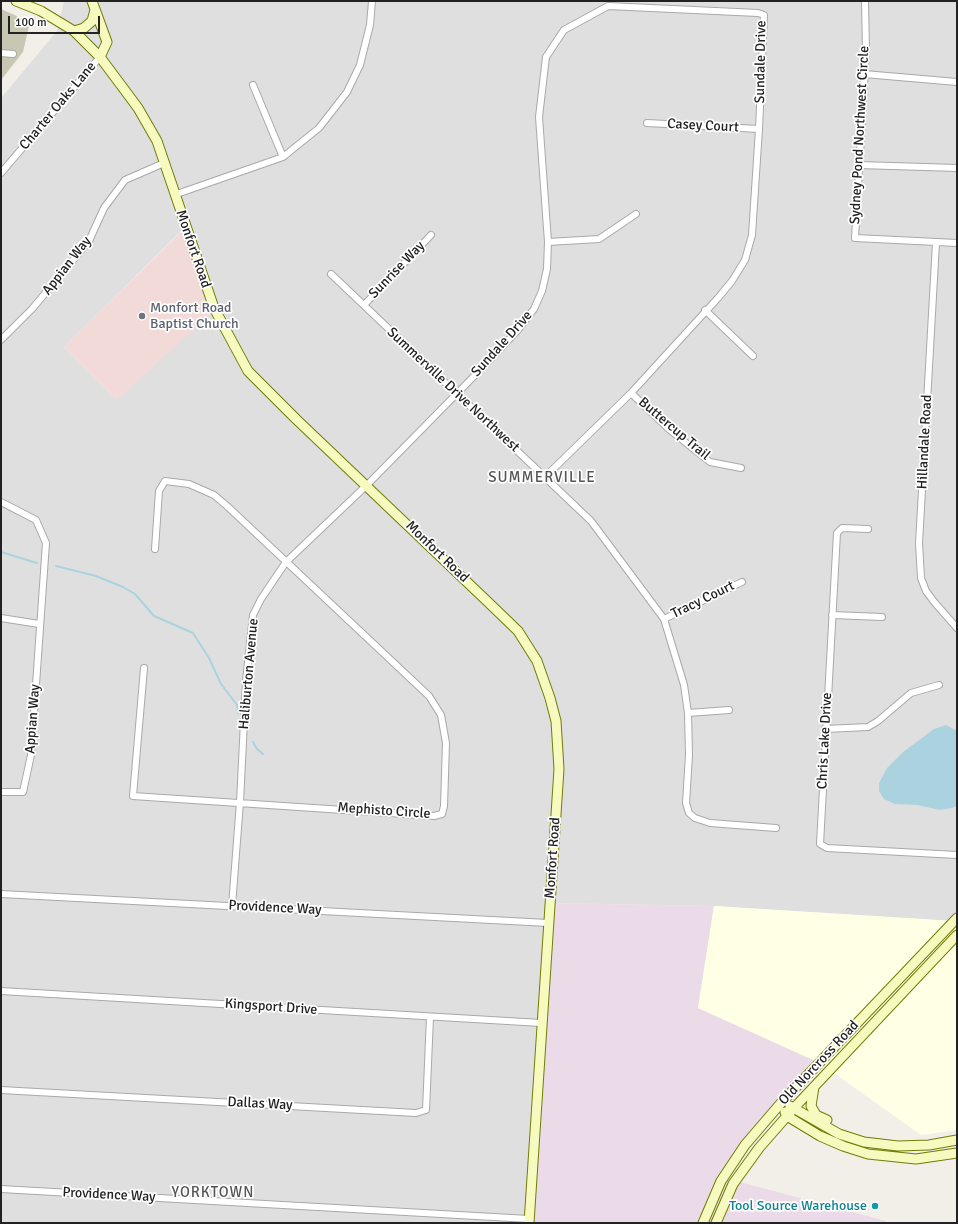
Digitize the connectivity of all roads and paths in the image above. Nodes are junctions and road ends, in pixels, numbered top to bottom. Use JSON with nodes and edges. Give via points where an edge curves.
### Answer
{"nodes":[{"id":1,"x":16,"y":1,"type":"edge"},
{"id":2,"x":372,"y":1,"type":"edge"},
{"id":3,"x":865,"y":1,"type":"edge"},
{"id":4,"x":94,"y":5,"type":"edge"},
{"id":5,"x":74,"y":31,"type":"junction"},
{"id":6,"x":1,"y":52,"type":"edge"},
{"id":7,"x":13,"y":54,"type":"dead end"},
{"id":8,"x":100,"y":57,"type":"junction"},
{"id":9,"x":864,"y":74,"type":"junction"},
{"id":10,"x":957,"y":82,"type":"edge"},
{"id":11,"x":253,"y":85,"type":"dead end"},
{"id":12,"x":647,"y":123,"type":"dead end"},
{"id":13,"x":759,"y":129,"type":"junction"},
{"id":14,"x":283,"y":157,"type":"junction"},
{"id":15,"x":164,"y":163,"type":"junction"},
{"id":16,"x":860,"y":165,"type":"junction"},
{"id":17,"x":957,"y":168,"type":"edge"},
{"id":18,"x":1,"y":173,"type":"edge"},
{"id":19,"x":174,"y":195,"type":"junction"},
{"id":20,"x":636,"y":214,"type":"dead end"},
{"id":21,"x":430,"y":235,"type":"dead end"},
{"id":22,"x":548,"y":242,"type":"junction"},
{"id":23,"x":936,"y":243,"type":"junction"},
{"id":24,"x":957,"y":243,"type":"edge"},
{"id":25,"x":331,"y":274,"type":"dead end"},
{"id":26,"x":364,"y":305,"type":"junction"},
{"id":27,"x":705,"y":310,"type":"junction"},
{"id":28,"x":1,"y":340,"type":"edge"},
{"id":29,"x":753,"y":356,"type":"dead end"},
{"id":30,"x":456,"y":393,"type":"junction"},
{"id":31,"x":630,"y":393,"type":"junction"},
{"id":32,"x":741,"y":468,"type":"dead end"},
{"id":33,"x":546,"y":477,"type":"junction"},
{"id":34,"x":367,"y":485,"type":"junction"},
{"id":35,"x":1,"y":502,"type":"edge"},
{"id":36,"x":868,"y":529,"type":"dead end"},
{"id":37,"x":155,"y":549,"type":"dead end"},
{"id":38,"x":286,"y":562,"type":"junction"},
{"id":39,"x":742,"y":582,"type":"dead end"},
{"id":40,"x":832,"y":615,"type":"junction"},
{"id":41,"x":882,"y":617,"type":"dead end"},
{"id":42,"x":1,"y":618,"type":"edge"},
{"id":43,"x":664,"y":619,"type":"junction"},
{"id":44,"x":39,"y":624,"type":"junction"},
{"id":45,"x":957,"y":628,"type":"edge"},
{"id":46,"x":144,"y":668,"type":"dead end"},
{"id":47,"x":939,"y":685,"type":"dead end"},
{"id":48,"x":729,"y":710,"type":"dead end"},
{"id":49,"x":688,"y":713,"type":"junction"},
{"id":50,"x":826,"y":729,"type":"junction"},
{"id":51,"x":1,"y":792,"type":"edge"},
{"id":52,"x":240,"y":802,"type":"junction"},
{"id":53,"x":776,"y":828,"type":"dead end"},
{"id":54,"x":957,"y":854,"type":"edge"},
{"id":55,"x":1,"y":894,"type":"edge"},
{"id":56,"x":232,"y":906,"type":"junction"},
{"id":57,"x":957,"y":918,"type":"edge"},
{"id":58,"x":548,"y":923,"type":"junction"},
{"id":59,"x":957,"y":935,"type":"edge"},
{"id":60,"x":1,"y":991,"type":"edge"},
{"id":61,"x":430,"y":1017,"type":"junction"},
{"id":62,"x":541,"y":1023,"type":"junction"},
{"id":63,"x":814,"y":1087,"type":"junction"},
{"id":64,"x":1,"y":1090,"type":"edge"},
{"id":65,"x":781,"y":1103,"type":"junction"},
{"id":66,"x":794,"y":1108,"type":"junction"},
{"id":67,"x":786,"y":1116,"type":"junction"},
{"id":68,"x":957,"y":1140,"type":"edge"},
{"id":69,"x":864,"y":1142,"type":"junction"},
{"id":70,"x":957,"y":1153,"type":"edge"},
{"id":71,"x":1,"y":1189,"type":"edge"},
{"id":72,"x":529,"y":1221,"type":"edge"},
{"id":73,"x":703,"y":1223,"type":"edge"},
{"id":74,"x":716,"y":1223,"type":"edge"}],
"edges":[{"from":1,"to":5,"type":"street","name":"Monfort Road","via":[[41,11]]},
{"from":2,"to":14,"type":"street","via":[[370,25],[360,65],[347,92],[319,128]]},
{"from":3,"to":9,"type":"street","name":"Sydney Pond Northwest Circle"},
{"from":4,"to":5,"type":"street","via":[[92,21],[84,28]]},
{"from":4,"to":8,"type":"street","via":[[106,42]]},
{"from":5,"to":8,"type":"street","name":"Monfort Road"},
{"from":6,"to":7,"type":"street"},
{"from":8,"to":15,"type":"street","name":"Monfort Road","via":[[138,108],[157,141]]},
{"from":8,"to":18,"type":"street","name":"Charter Oaks Lane"},
{"from":9,"to":10,"type":"street"},
{"from":9,"to":16,"type":"street","name":"Sydney Pond Northwest Circle"},
{"from":11,"to":14,"type":"street"},
{"from":12,"to":13,"type":"street","name":"Casey Court"},
{"from":13,"to":22,"type":"street","name":"Sundale Drive","via":[[764,15],[608,6],[564,30],[546,57],[539,118]]},
{"from":13,"to":27,"type":"street","name":"Sundale Drive","via":[[752,235],[748,251],[732,281]]},
{"from":14,"to":19,"type":"street"},
{"from":15,"to":19,"type":"street","name":"Monfort Road"},
{"from":15,"to":28,"type":"street","name":"Appian Way","via":[[125,180],[104,208],[89,241],[32,309]]},
{"from":16,"to":17,"type":"street"},
{"from":16,"to":23,"type":"street","name":"Sydney Pond Northwest Circle","via":[[854,238]]},
{"from":19,"to":34,"type":"street","name":"Monfort Road","via":[[214,308],[248,371]]},
{"from":20,"to":22,"type":"street","via":[[599,239]]},
{"from":21,"to":26,"type":"street","name":"Sunrise Way"},
{"from":22,"to":30,"type":"street","name":"Sundale Drive","via":[[542,292],[534,309],[517,331]]},
{"from":23,"to":24,"type":"street","name":"Sydney Pond Northwest Circle"},
{"from":23,"to":45,"type":"street","name":"Hillandale Road","via":[[920,571],[926,591]]},
{"from":25,"to":26,"type":"street","name":"Summerville Drive Northwest"},
{"from":26,"to":30,"type":"street","name":"Summerville Drive Northwest"},
{"from":27,"to":29,"type":"street"},
{"from":27,"to":31,"type":"street","name":"Sundale Drive"},
{"from":30,"to":33,"type":"street","name":"Summerville Drive Northwest"},
{"from":30,"to":34,"type":"street","name":"Sundale Drive"},
{"from":31,"to":32,"type":"street","name":"Buttercup Trail","via":[[710,462]]},
{"from":31,"to":33,"type":"street","name":"Sundale Drive"},
{"from":33,"to":43,"type":"street","name":"Summerville Drive Northwest","via":[[591,521]]},
{"from":34,"to":38,"type":"street","name":"Haliburton Avenue"},
{"from":34,"to":58,"type":"street","name":"Monfort Road","via":[[518,631],[537,661],[556,721],[557,740],[558,769]]},
{"from":35,"to":44,"type":"street","name":"Appian Way","via":[[36,520],[46,543]]},
{"from":36,"to":40,"type":"street","name":"Chris Lake Drive","via":[[842,528],[837,533]]},
{"from":37,"to":38,"type":"street","name":"Mephisto Circle","via":[[160,491],[165,481],[175,481],[214,495]]},
{"from":38,"to":52,"type":"street","name":"Haliburton Avenue","via":[[253,615],[246,681]]},
{"from":38,"to":52,"type":"street","name":"Mephisto Circle","via":[[429,696],[441,715],[446,743],[444,806],[442,814],[434,816]]},
{"from":39,"to":43,"type":"street","name":"Tracy Court"},
{"from":40,"to":41,"type":"street"},
{"from":40,"to":50,"type":"street","name":"Chris Lake Drive"},
{"from":42,"to":44,"type":"street"},
{"from":43,"to":49,"type":"street","name":"Summerville Drive Northwest","via":[[677,657]]},
{"from":44,"to":51,"type":"street","name":"Appian Way","via":[[31,755],[23,792]]},
{"from":46,"to":52,"type":"street","name":"Mephisto Circle","via":[[133,796]]},
{"from":47,"to":50,"type":"street","via":[[911,693],[868,727]]},
{"from":48,"to":49,"type":"street"},
{"from":49,"to":53,"type":"street","name":"Summerville Drive Northwest","via":[[686,803],[689,813],[710,823]]},
{"from":50,"to":54,"type":"street","name":"Chris Lake Drive","via":[[820,844],[827,848]]},
{"from":52,"to":56,"type":"street","name":"Haliburton Avenue"},
{"from":55,"to":56,"type":"street","name":"Providence Way"},
{"from":56,"to":58,"type":"street","name":"Providence Way"},
{"from":57,"to":65,"type":"street","name":"Old Norcross Road"},
{"from":58,"to":62,"type":"street","name":"Monfort Road"},
{"from":59,"to":63,"type":"street","name":"Old Norcross Road"},
{"from":60,"to":61,"type":"street","name":"Kingsport Drive"},
{"from":61,"to":62,"type":"street","name":"Kingsport Drive"},
{"from":61,"to":64,"type":"street","name":"Dallas Way","via":[[426,1110],[416,1113]]},
{"from":62,"to":72,"type":"street","name":"Monfort Road"},
{"from":63,"to":66,"type":"street","name":"Old Norcross Road"},
{"from":63,"to":69,"type":"street","via":[[811,1106],[816,1115]]},
{"from":65,"to":66,"type":"street"},
{"from":65,"to":67,"type":"street"},
{"from":65,"to":73,"type":"street","name":"Old Norcross Road","via":[[745,1145],[721,1181]]},
{"from":66,"to":67,"type":"street","name":"Old Norcross Road"},
{"from":66,"to":69,"type":"street","via":[[839,1134]]},
{"from":67,"to":70,"type":"street","via":[[833,1142],[868,1154],[916,1159]]},
{"from":67,"to":74,"type":"street","name":"Old Norcross Road","via":[[758,1148],[733,1184]]},
{"from":68,"to":69,"type":"street","via":[[921,1146]]},
{"from":71,"to":72,"type":"street","name":"Providence Way"}]}
